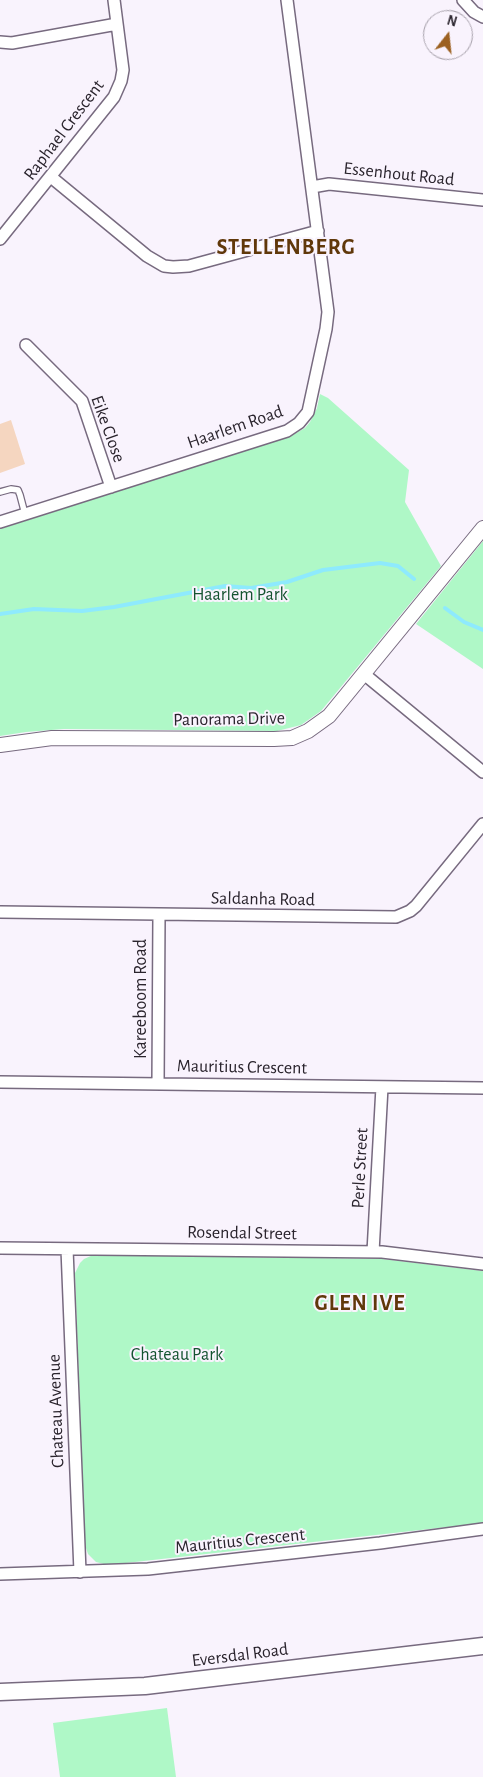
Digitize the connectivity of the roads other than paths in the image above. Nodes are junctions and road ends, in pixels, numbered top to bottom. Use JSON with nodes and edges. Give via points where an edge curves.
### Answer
{"nodes":[{"id":1,"x":114,"y":0,"type":"edge"},
{"id":2,"x":286,"y":0,"type":"edge"},
{"id":3,"x":464,"y":0,"type":"edge"},
{"id":4,"x":483,"y":17,"type":"edge"},
{"id":5,"x":117,"y":24,"type":"junction"},
{"id":6,"x":0,"y":42,"type":"edge"},
{"id":7,"x":52,"y":177,"type":"junction"},
{"id":8,"x":312,"y":187,"type":"junction"},
{"id":9,"x":483,"y":200,"type":"edge"},
{"id":10,"x":318,"y":231,"type":"junction"},
{"id":11,"x":0,"y":239,"type":"edge"},
{"id":12,"x":26,"y":345,"type":"dead end"},
{"id":13,"x":110,"y":487,"type":"junction"},
{"id":14,"x":0,"y":492,"type":"edge"},
{"id":15,"x":25,"y":514,"type":"junction"},
{"id":16,"x":0,"y":522,"type":"edge"},
{"id":17,"x":483,"y":528,"type":"edge"},
{"id":18,"x":364,"y":674,"type":"junction"},
{"id":19,"x":0,"y":745,"type":"edge"},
{"id":20,"x":483,"y":772,"type":"edge"},
{"id":21,"x":483,"y":824,"type":"edge"},
{"id":22,"x":0,"y":912,"type":"edge"},
{"id":23,"x":159,"y":914,"type":"junction"},
{"id":24,"x":0,"y":1082,"type":"edge"},
{"id":25,"x":158,"y":1084,"type":"junction"},
{"id":26,"x":382,"y":1087,"type":"junction"},
{"id":27,"x":483,"y":1088,"type":"edge"},
{"id":28,"x":0,"y":1248,"type":"edge"},
{"id":29,"x":67,"y":1249,"type":"junction"},
{"id":30,"x":373,"y":1252,"type":"junction"},
{"id":31,"x":483,"y":1264,"type":"edge"},
{"id":32,"x":483,"y":1529,"type":"edge"},
{"id":33,"x":80,"y":1572,"type":"junction"},
{"id":34,"x":0,"y":1574,"type":"edge"},
{"id":35,"x":483,"y":1646,"type":"edge"},
{"id":36,"x":0,"y":1692,"type":"edge"}],
"edges":[{"from":1,"to":5,"type":"street","name":"Raphael Crescent"},
{"from":2,"to":8,"type":"street","name":"Haarlem Road"},
{"from":3,"to":4,"type":"street"},
{"from":5,"to":6,"type":"street","via":[[12,43]]},
{"from":5,"to":7,"type":"street","name":"Raphael Crescent","via":[[123,70],[121,81],[114,97]]},
{"from":7,"to":10,"type":"street","via":[[147,256],[164,266],[189,266]]},
{"from":7,"to":11,"type":"street","name":"Raphael Crescent"},
{"from":8,"to":9,"type":"street","name":"Essenhout Road","via":[[329,184]]},
{"from":8,"to":10,"type":"street","name":"Haarlem Road"},
{"from":10,"to":13,"type":"street","name":"Haarlem Road","via":[[328,321],[310,406],[304,418],[293,428]]},
{"from":12,"to":13,"type":"street","name":"Eike Close","via":[[82,401]]},
{"from":13,"to":15,"type":"street","name":"Haarlem Road"},
{"from":14,"to":15,"type":"lane","via":[[18,490]]},
{"from":15,"to":16,"type":"street","name":"Haarlem Road"},
{"from":17,"to":18,"type":"street","name":"Panorama Drive"},
{"from":18,"to":19,"type":"street","name":"Panorama Drive","via":[[323,722],[292,738],[52,738]]},
{"from":18,"to":20,"type":"street"},
{"from":21,"to":23,"type":"street","name":"Saldanha Road","via":[[416,906],[396,917]]},
{"from":22,"to":23,"type":"street","name":"Saldanha Road"},
{"from":23,"to":25,"type":"street","name":"Kareeboom Road"},
{"from":24,"to":25,"type":"street","name":"Mauritius Crescent"},
{"from":25,"to":26,"type":"street","name":"Mauritius Crescent"},
{"from":26,"to":27,"type":"street","name":"Mauritius Crescent"},
{"from":26,"to":30,"type":"street","name":"Perle Street"},
{"from":28,"to":29,"type":"street","name":"Rosendal Street"},
{"from":29,"to":30,"type":"street","name":"Rosendal Street"},
{"from":29,"to":33,"type":"street","name":"Chateau Avenue"},
{"from":30,"to":31,"type":"street","name":"Rosendal Street"},
{"from":32,"to":33,"type":"street","name":"Mauritius Crescent","via":[[158,1568]]},
{"from":33,"to":34,"type":"street","name":"Mauritius Crescent"},
{"from":35,"to":36,"type":"main road","name":"Eversdal Road","via":[[138,1687]]}]}
